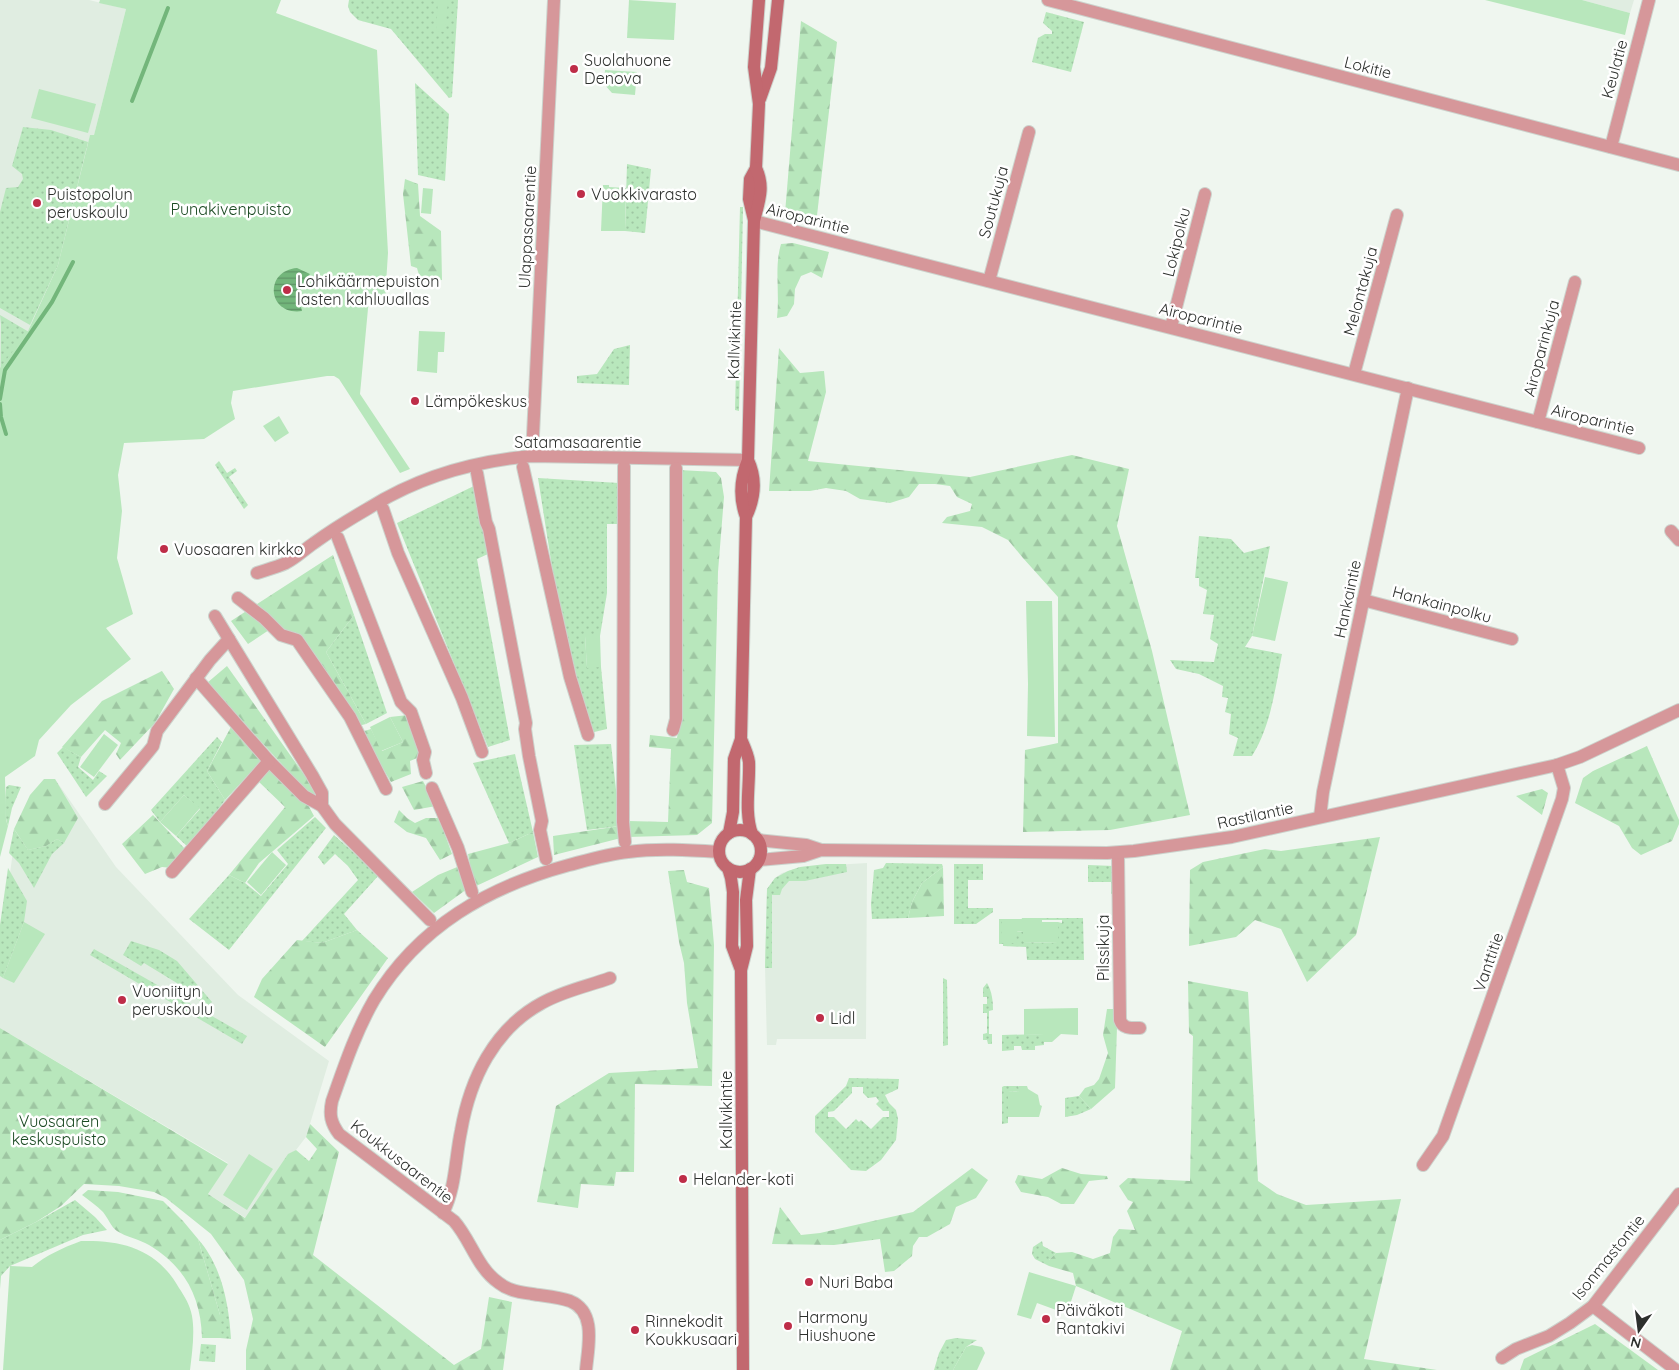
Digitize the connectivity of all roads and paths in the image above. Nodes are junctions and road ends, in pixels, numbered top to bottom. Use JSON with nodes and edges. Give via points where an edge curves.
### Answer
{"nodes":[{"id":1,"x":554,"y":0,"type":"edge"},
{"id":2,"x":759,"y":0,"type":"edge"},
{"id":3,"x":778,"y":0,"type":"edge"},
{"id":4,"x":1048,"y":0,"type":"edge"},
{"id":5,"x":1649,"y":0,"type":"edge"},
{"id":6,"x":759,"y":104,"type":"junction"},
{"id":7,"x":1029,"y":132,"type":"dead end"},
{"id":8,"x":1611,"y":147,"type":"junction"},
{"id":9,"x":1679,"y":165,"type":"edge"},
{"id":10,"x":1205,"y":194,"type":"dead end"},
{"id":11,"x":1397,"y":215,"type":"dead end"},
{"id":12,"x":754,"y":221,"type":"junction"},
{"id":13,"x":989,"y":281,"type":"junction"},
{"id":14,"x":1575,"y":282,"type":"dead end"},
{"id":15,"x":1171,"y":327,"type":"junction"},
{"id":16,"x":1354,"y":374,"type":"junction"},
{"id":17,"x":1408,"y":388,"type":"junction"},
{"id":18,"x":1538,"y":422,"type":"junction"},
{"id":19,"x":1640,"y":448,"type":"dead end"},
{"id":20,"x":532,"y":456,"type":"junction"},
{"id":21,"x":748,"y":460,"type":"junction"},
{"id":22,"x":624,"y":466,"type":"dead end"},
{"id":23,"x":523,"y":467,"type":"dead end"},
{"id":24,"x":676,"y":468,"type":"dead end"},
{"id":25,"x":477,"y":473,"type":"dead end"},
{"id":26,"x":383,"y":509,"type":"dead end"},
{"id":27,"x":338,"y":538,"type":"dead end"},
{"id":28,"x":257,"y":573,"type":"dead end"},
{"id":29,"x":238,"y":598,"type":"dead end"},
{"id":30,"x":1363,"y":600,"type":"junction"},
{"id":31,"x":215,"y":616,"type":"dead end"},
{"id":32,"x":229,"y":639,"type":"junction"},
{"id":33,"x":1512,"y":639,"type":"dead end"},
{"id":34,"x":196,"y":678,"type":"junction"},
{"id":35,"x":1679,"y":710,"type":"edge"},
{"id":36,"x":673,"y":730,"type":"dead end"},
{"id":37,"x":588,"y":735,"type":"dead end"},
{"id":38,"x":741,"y":739,"type":"junction"},
{"id":39,"x":482,"y":752,"type":"dead end"},
{"id":40,"x":269,"y":761,"type":"junction"},
{"id":41,"x":1558,"y":765,"type":"junction"},
{"id":42,"x":426,"y":773,"type":"dead end"},
{"id":43,"x":432,"y":788,"type":"dead end"},
{"id":44,"x":386,"y":789,"type":"dead end"},
{"id":45,"x":105,"y":804,"type":"dead end"},
{"id":46,"x":322,"y":806,"type":"junction"},
{"id":47,"x":1320,"y":818,"type":"junction"},
{"id":48,"x":729,"y":833,"type":"junction"},
{"id":49,"x":755,"y":837,"type":"junction"},
{"id":50,"x":625,"y":842,"type":"dead end"},
{"id":51,"x":821,"y":850,"type":"junction"},
{"id":52,"x":719,"y":852,"type":"junction"},
{"id":53,"x":1118,"y":853,"type":"junction"},
{"id":54,"x":546,"y":859,"type":"dead end"},
{"id":55,"x":759,"y":860,"type":"junction"},
{"id":56,"x":728,"y":868,"type":"junction"},
{"id":57,"x":750,"y":870,"type":"junction"},
{"id":58,"x":172,"y":872,"type":"dead end"},
{"id":59,"x":472,"y":892,"type":"dead end"},
{"id":60,"x":430,"y":920,"type":"dead end"},
{"id":61,"x":741,"y":970,"type":"junction"},
{"id":62,"x":610,"y":978,"type":"dead end"},
{"id":63,"x":1140,"y":1028,"type":"dead end"},
{"id":64,"x":1423,"y":1164,"type":"dead end"},
{"id":65,"x":1679,"y":1194,"type":"edge"},
{"id":66,"x":442,"y":1213,"type":"junction"},
{"id":67,"x":1593,"y":1306,"type":"junction"},
{"id":68,"x":1502,"y":1358,"type":"dead end"},
{"id":69,"x":586,"y":1370,"type":"edge"},
{"id":70,"x":743,"y":1370,"type":"edge"},
{"id":71,"x":1676,"y":1370,"type":"edge"}],
"edges":[{"from":1,"to":20,"type":"street","name":"Ulappasaarentie"},
{"from":2,"to":6,"type":"main road","name":"Kallvikintie","via":[[754,67]]},
{"from":3,"to":6,"type":"main road","name":"Kallvikintie","via":[[771,68]]},
{"from":4,"to":8,"type":"street","name":"Lokitie"},
{"from":5,"to":8,"type":"street","name":"Keulatie"},
{"from":6,"to":12,"type":"main road","name":"Kallvikintie","via":[[756,168],[750,179],[749,199]]},
{"from":7,"to":13,"type":"street","name":"Soutukuja"},
{"from":8,"to":9,"type":"street","name":"Lokitie"},
{"from":10,"to":15,"type":"street","name":"Lokipolku"},
{"from":11,"to":16,"type":"street","name":"Melontakuja"},
{"from":12,"to":13,"type":"street","name":"Airoparintie"},
{"from":12,"to":21,"type":"main road","name":"Kallvikintie"},
{"from":13,"to":15,"type":"street","name":"Airoparintie"},
{"from":14,"to":18,"type":"street","name":"Airoparinkuja"},
{"from":15,"to":16,"type":"street","name":"Airoparintie"},
{"from":16,"to":17,"type":"street","name":"Airoparintie"},
{"from":17,"to":18,"type":"street","name":"Airoparintie"},
{"from":17,"to":30,"type":"street","name":"Hankaintie"},
{"from":18,"to":19,"type":"street","name":"Airoparintie"},
{"from":20,"to":21,"type":"street","name":"Satamasaarentie"},
{"from":20,"to":28,"type":"street","name":"Satamasaarentie","via":[[474,464],[414,484],[371,506],[286,563]]},
{"from":21,"to":38,"type":"main road","name":"Kallvikintie","via":[[742,473],[741,503],[746,517]]},
{"from":22,"to":50,"type":"street"},
{"from":23,"to":37,"type":"street","via":[[570,677]]},
{"from":24,"to":36,"type":"street","via":[[676,719]]},
{"from":25,"to":54,"type":"street","via":[[526,723]]},
{"from":26,"to":39,"type":"street","via":[[398,553],[462,698]]},
{"from":27,"to":42,"type":"street","via":[[401,702],[411,712],[425,752]]},
{"from":29,"to":44,"type":"street","via":[[281,635],[297,640],[350,717]]},
{"from":30,"to":33,"type":"street","name":"Hankainpolku"},
{"from":30,"to":47,"type":"street","name":"Hankaintie","via":[[1322,792]]},
{"from":31,"to":32,"type":"street"},
{"from":32,"to":34,"type":"street"},
{"from":32,"to":46,"type":"street","via":[[312,775],[322,793]]},
{"from":34,"to":40,"type":"street"},
{"from":34,"to":45,"type":"street","via":[[157,731],[153,746]]},
{"from":35,"to":41,"type":"street","name":"Rastilantie"},
{"from":38,"to":48,"type":"main road","name":"Kallvikintie","via":[[734,758],[733,812]]},
{"from":38,"to":49,"type":"main road","name":"Kallvikintie","via":[[749,760],[749,825]]},
{"from":40,"to":46,"type":"street","via":[[304,796]]},
{"from":40,"to":58,"type":"street"},
{"from":41,"to":47,"type":"street","name":"Rastilantie"},
{"from":41,"to":64,"type":"street","name":"Vanttitie","via":[[1564,788],[1562,799],[1443,1136]]},
{"from":43,"to":59,"type":"street","via":[[458,848]]},
{"from":46,"to":60,"type":"street","via":[[335,824]]},
{"from":47,"to":53,"type":"street","name":"Rastilantie","via":[[1210,841]]},
{"from":48,"to":49,"type":"main road","via":[[741,830]]},
{"from":48,"to":52,"type":"main road"},
{"from":49,"to":51,"type":"street","name":"Rastilantie"},
{"from":49,"to":55,"type":"main road","via":[[761,852]]},
{"from":51,"to":53,"type":"street","name":"Rastilantie"},
{"from":51,"to":55,"type":"street","name":"Rastilantie","via":[[803,856]]},
{"from":52,"to":56,"type":"main road"},
{"from":52,"to":66,"type":"street","name":"Koukkusaarentie","via":[[626,852],[526,878],[454,915],[398,968],[375,1000],[357,1034],[332,1102],[331,1120],[339,1134]]},
{"from":53,"to":63,"type":"street","name":"Pilssikuja","via":[[1120,1020],[1127,1028]]},
{"from":55,"to":57,"type":"main road"},
{"from":56,"to":57,"type":"main road","via":[[738,872]]},
{"from":56,"to":61,"type":"main road","name":"Kallvikintie","via":[[733,892],[732,946]]},
{"from":57,"to":61,"type":"main road","name":"Kallvikintie","via":[[746,900],[747,946]]},
{"from":61,"to":70,"type":"main road","name":"Kallvikintie"},
{"from":62,"to":66,"type":"street","via":[[541,1003],[515,1023],[492,1048],[467,1101],[453,1187]]},
{"from":65,"to":67,"type":"street","name":"Isonmastontie"},
{"from":66,"to":69,"type":"street","name":"Koukkusaarentie","via":[[459,1227],[482,1266],[501,1285],[513,1291],[568,1300],[584,1311],[588,1319]]},
{"from":67,"to":68,"type":"street","name":"Isonmastontie","via":[[1549,1336]]},
{"from":67,"to":71,"type":"street"}]}
